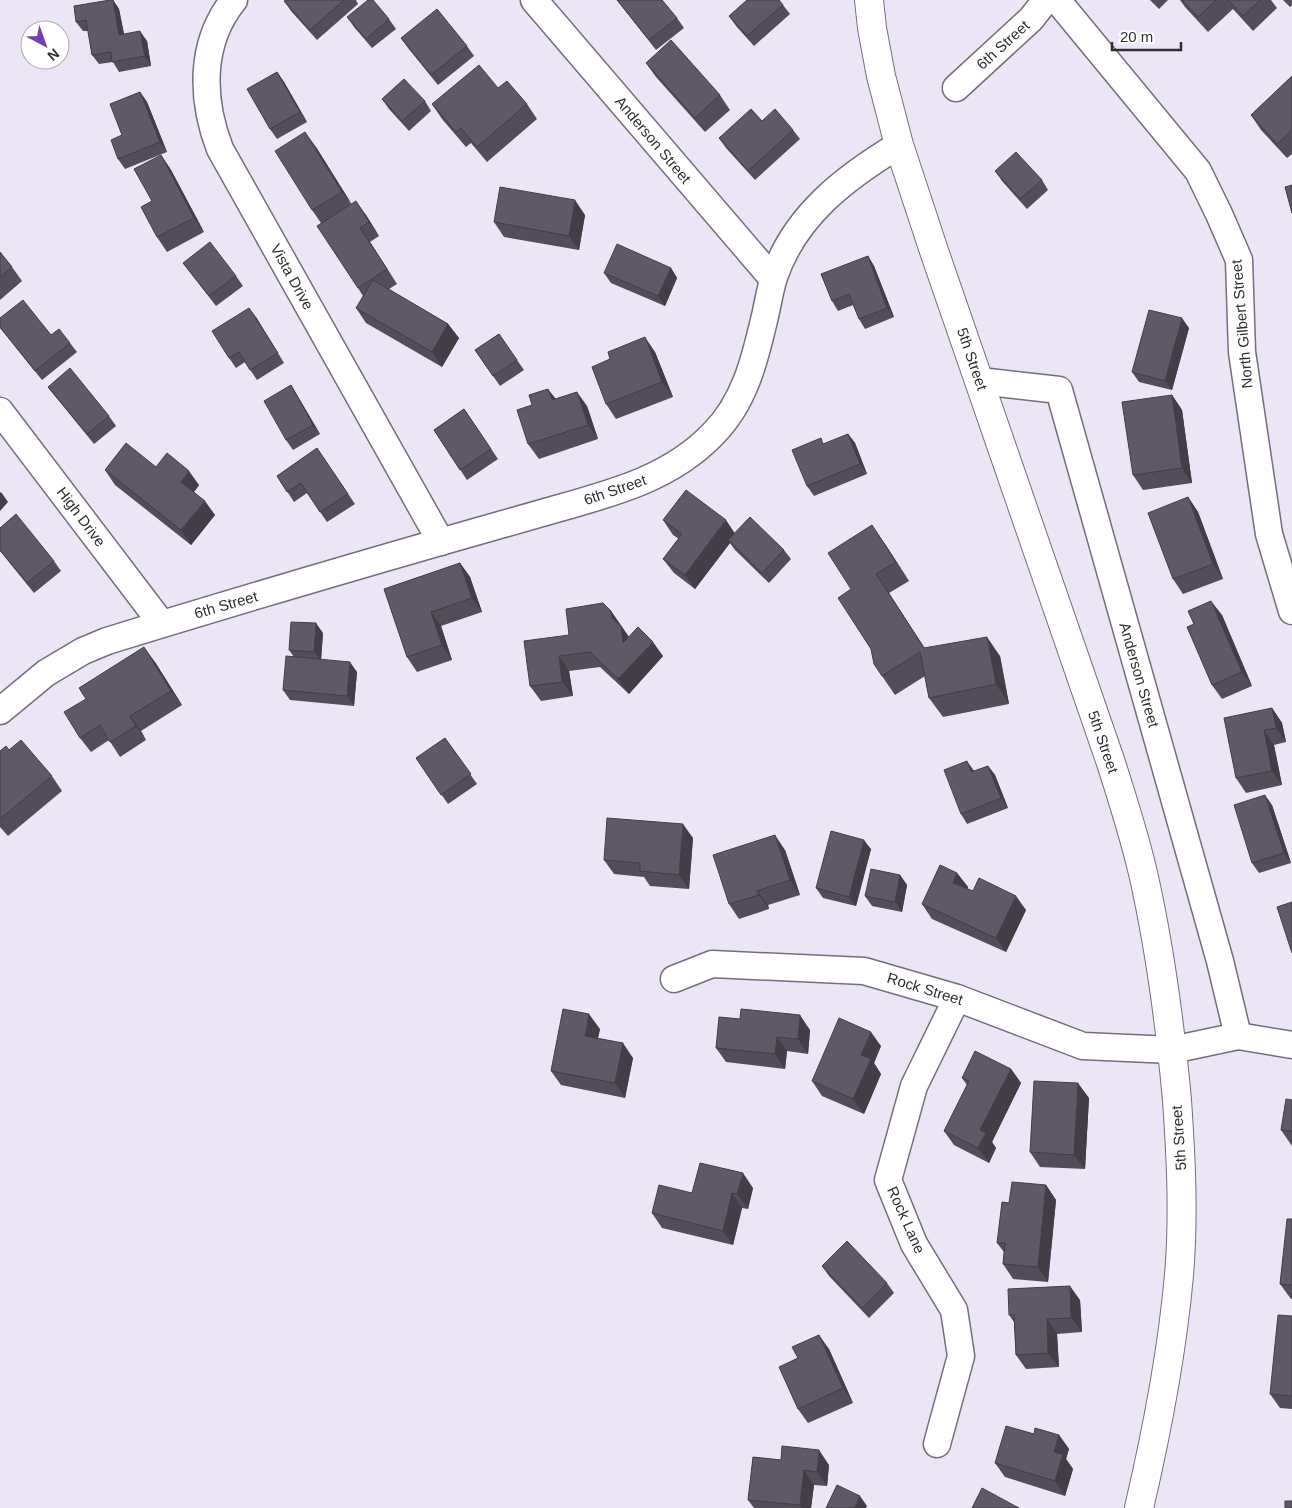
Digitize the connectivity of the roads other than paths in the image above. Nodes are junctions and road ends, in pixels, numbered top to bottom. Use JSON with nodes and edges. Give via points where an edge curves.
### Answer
{"nodes":[{"id":1,"x":234,"y":0,"type":"edge"},
{"id":2,"x":534,"y":0,"type":"edge"},
{"id":3,"x":869,"y":0,"type":"edge"},
{"id":4,"x":1046,"y":0,"type":"edge"},
{"id":5,"x":1057,"y":0,"type":"edge"},
{"id":6,"x":956,"y":88,"type":"dead end"},
{"id":7,"x":899,"y":145,"type":"junction"},
{"id":8,"x":773,"y":279,"type":"junction"},
{"id":9,"x":980,"y":381,"type":"junction"},
{"id":10,"x":0,"y":411,"type":"edge"},
{"id":11,"x":441,"y":542,"type":"junction"},
{"id":12,"x":1292,"y":611,"type":"edge"},
{"id":13,"x":162,"y":624,"type":"junction"},
{"id":14,"x":0,"y":711,"type":"edge"},
{"id":15,"x":674,"y":979,"type":"dead end"},
{"id":16,"x":957,"y":998,"type":"junction"},
{"id":17,"x":1238,"y":1036,"type":"junction"},
{"id":18,"x":1291,"y":1045,"type":"edge"},
{"id":19,"x":1172,"y":1050,"type":"junction"},
{"id":20,"x":937,"y":1444,"type":"dead end"},
{"id":21,"x":1138,"y":1508,"type":"edge"}],
"edges":[{"from":1,"to":11,"type":"street","name":"Vista Drive","via":[[214,34],[206,72],[208,111],[220,150]]},
{"from":2,"to":8,"type":"street","name":"Anderson Street"},
{"from":3,"to":7,"type":"main road","name":"5th Street","via":[[881,76]]},
{"from":4,"to":6,"type":"street","name":"6th Street","via":[[1031,19]]},
{"from":5,"to":12,"type":"street","name":"North Gilbert Street","via":[[1198,171],[1239,260],[1242,352],[1269,534]]},
{"from":7,"to":8,"type":"street","name":"6th Street","via":[[852,175],[811,212],[792,237]]},
{"from":7,"to":9,"type":"main road","name":"5th Street"},
{"from":8,"to":11,"type":"street","name":"6th Street","via":[[758,347],[745,386],[732,411],[699,448],[667,470],[622,490]]},
{"from":9,"to":17,"type":"street","name":"Anderson Street","via":[[1059,390]]},
{"from":9,"to":19,"type":"main road","name":"5th Street","via":[[1128,815],[1154,926]]},
{"from":10,"to":13,"type":"street","name":"High Drive"},
{"from":11,"to":13,"type":"street","name":"6th Street"},
{"from":13,"to":14,"type":"street","name":"6th Street","via":[[84,651],[46,673]]},
{"from":15,"to":16,"type":"street","name":"Rock Street","via":[[712,964],[864,971]]},
{"from":16,"to":19,"type":"street","name":"Rock Street","via":[[1083,1046]]},
{"from":16,"to":20,"type":"street","name":"Rock Lane","via":[[914,1086],[888,1180],[914,1244],[954,1310],[961,1356]]},
{"from":17,"to":18,"type":"street"},
{"from":17,"to":19,"type":"street","name":"Rock Street"},
{"from":19,"to":21,"type":"main road","name":"5th Street","via":[[1181,1157],[1179,1273],[1159,1416]]}]}
